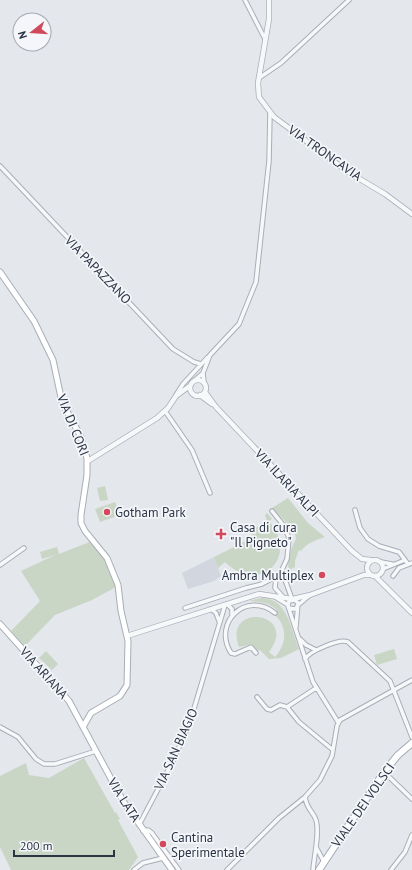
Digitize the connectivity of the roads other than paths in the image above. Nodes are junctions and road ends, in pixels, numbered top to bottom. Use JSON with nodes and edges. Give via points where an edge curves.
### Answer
{"nodes":[{"id":1,"x":245,"y":0,"type":"edge"},
{"id":2,"x":269,"y":0,"type":"edge"},
{"id":3,"x":349,"y":0,"type":"edge"},
{"id":4,"x":265,"y":39,"type":"junction"},
{"id":5,"x":259,"y":78,"type":"junction"},
{"id":6,"x":270,"y":113,"type":"junction"},
{"id":7,"x":0,"y":166,"type":"edge"},
{"id":8,"x":412,"y":214,"type":"edge"},
{"id":9,"x":0,"y":272,"type":"edge"},
{"id":10,"x":210,"y":355,"type":"junction"},
{"id":11,"x":201,"y":364,"type":"junction"},
{"id":12,"x":203,"y":373,"type":"junction"},
{"id":13,"x":195,"y":380,"type":"junction"},
{"id":14,"x":204,"y":382,"type":"junction"},
{"id":15,"x":191,"y":385,"type":"junction"},
{"id":16,"x":182,"y":392,"type":"junction"},
{"id":17,"x":204,"y":392,"type":"junction"},
{"id":18,"x":194,"y":395,"type":"junction"},
{"id":19,"x":200,"y":395,"type":"junction"},
{"id":20,"x":176,"y":396,"type":"junction"},
{"id":21,"x":216,"y":407,"type":"junction"},
{"id":22,"x":165,"y":411,"type":"junction"},
{"id":23,"x":88,"y":461,"type":"junction"},
{"id":24,"x":210,"y":493,"type":"dead end"},
{"id":25,"x":355,"y":510,"type":"dead end"},
{"id":26,"x":272,"y":511,"type":"dead end"},
{"id":27,"x":24,"y":548,"type":"dead end"},
{"id":28,"x":359,"y":557,"type":"junction"},
{"id":29,"x":371,"y":560,"type":"junction"},
{"id":30,"x":405,"y":560,"type":"junction"},
{"id":31,"x":381,"y":562,"type":"junction"},
{"id":32,"x":393,"y":564,"type":"junction"},
{"id":33,"x":410,"y":564,"type":"edge"},
{"id":34,"x":0,"y":565,"type":"edge"},
{"id":35,"x":367,"y":569,"type":"junction"},
{"id":36,"x":383,"y":570,"type":"junction"},
{"id":37,"x":364,"y":575,"type":"junction"},
{"id":38,"x":277,"y":576,"type":"junction"},
{"id":39,"x":373,"y":576,"type":"junction"},
{"id":40,"x":393,"y":576,"type":"dead end"},
{"id":41,"x":257,"y":586,"type":"junction"},
{"id":42,"x":385,"y":586,"type":"junction"},
{"id":43,"x":250,"y":587,"type":"junction"},
{"id":44,"x":259,"y":594,"type":"junction"},
{"id":45,"x":310,"y":595,"type":"junction"},
{"id":46,"x":253,"y":596,"type":"junction"},
{"id":47,"x":274,"y":596,"type":"junction"},
{"id":48,"x":283,"y":598,"type":"junction"},
{"id":49,"x":292,"y":599,"type":"junction"},
{"id":50,"x":239,"y":600,"type":"junction"},
{"id":51,"x":196,"y":605,"type":"junction"},
{"id":52,"x":226,"y":605,"type":"junction"},
{"id":53,"x":288,"y":606,"type":"junction"},
{"id":54,"x":297,"y":607,"type":"junction"},
{"id":55,"x":185,"y":608,"type":"dead end"},
{"id":56,"x":211,"y":609,"type":"junction"},
{"id":57,"x":240,"y":610,"type":"junction"},
{"id":58,"x":275,"y":613,"type":"dead end"},
{"id":59,"x":412,"y":613,"type":"edge"},
{"id":60,"x":199,"y":614,"type":"junction"},
{"id":61,"x":232,"y":616,"type":"junction"},
{"id":62,"x":0,"y":624,"type":"edge"},
{"id":63,"x":219,"y":624,"type":"junction"},
{"id":64,"x":296,"y":630,"type":"junction"},
{"id":65,"x":297,"y":634,"type":"junction"},
{"id":66,"x":127,"y":636,"type":"junction"},
{"id":67,"x":317,"y":650,"type":"junction"},
{"id":68,"x":256,"y":653,"type":"dead end"},
{"id":69,"x":306,"y":659,"type":"junction"},
{"id":70,"x":412,"y":680,"type":"edge"},
{"id":71,"x":316,"y":688,"type":"junction"},
{"id":72,"x":393,"y":689,"type":"junction"},
{"id":73,"x":258,"y":698,"type":"dead end"},
{"id":74,"x":287,"y":707,"type":"junction"},
{"id":75,"x":338,"y":722,"type":"junction"},
{"id":76,"x":0,"y":727,"type":"edge"},
{"id":77,"x":83,"y":727,"type":"junction"},
{"id":78,"x":412,"y":737,"type":"edge"},
{"id":79,"x":412,"y":743,"type":"edge"},
{"id":80,"x":333,"y":750,"type":"junction"},
{"id":81,"x":96,"y":751,"type":"junction"},
{"id":82,"x":384,"y":772,"type":"junction"},
{"id":83,"x":305,"y":797,"type":"junction"},
{"id":84,"x":412,"y":799,"type":"edge"},
{"id":85,"x":139,"y":825,"type":"junction"},
{"id":86,"x":143,"y":831,"type":"junction"},
{"id":87,"x":412,"y":835,"type":"edge"},
{"id":88,"x":315,"y":846,"type":"junction"},
{"id":89,"x":319,"y":852,"type":"junction"},
{"id":90,"x":330,"y":853,"type":"junction"},
{"id":91,"x":163,"y":858,"type":"junction"},
{"id":92,"x":170,"y":858,"type":"junction"},
{"id":93,"x":314,"y":859,"type":"junction"},
{"id":94,"x":321,"y":866,"type":"edge"},
{"id":95,"x":134,"y":870,"type":"edge"},
{"id":96,"x":172,"y":870,"type":"edge"},
{"id":97,"x":179,"y":870,"type":"edge"},
{"id":98,"x":182,"y":870,"type":"edge"},
{"id":99,"x":227,"y":870,"type":"edge"},
{"id":100,"x":313,"y":870,"type":"edge"},
{"id":101,"x":391,"y":870,"type":"edge"}],
"edges":[{"from":1,"to":4,"type":"street"},
{"from":2,"to":4,"type":"street","name":"VIA TRONCAVIA"},
{"from":3,"to":5,"type":"street","via":[[281,62]]},
{"from":4,"to":5,"type":"street","name":"VIA TRONCAVIA"},
{"from":5,"to":6,"type":"street","name":"VIA TRONCAVIA","via":[[259,97]]},
{"from":6,"to":8,"type":"street","name":"VIA TRONCAVIA","via":[[336,163]]},
{"from":6,"to":10,"type":"street","via":[[269,158],[256,282],[240,323]]},
{"from":7,"to":11,"type":"street","name":"VIA PAPAZZANO","via":[[173,349]]},
{"from":9,"to":23,"type":"main road","name":"VIA DI CORI","via":[[18,295],[38,329],[53,362],[62,403],[81,437]]},
{"from":10,"to":11,"type":"street"},
{"from":10,"to":12,"type":"street"},
{"from":11,"to":20,"type":"street","via":[[182,385]]},
{"from":12,"to":13,"type":"street"},
{"from":12,"to":14,"type":"street"},
{"from":13,"to":14,"type":"street"},
{"from":13,"to":15,"type":"street"},
{"from":14,"to":17,"type":"street"},
{"from":15,"to":16,"type":"street"},
{"from":15,"to":18,"type":"street","via":[[190,389]]},
{"from":16,"to":18,"type":"street"},
{"from":16,"to":20,"type":"street"},
{"from":17,"to":19,"type":"street"},
{"from":17,"to":21,"type":"street","name":"VIA ILARIA ALPI"},
{"from":18,"to":19,"type":"street"},
{"from":19,"to":21,"type":"street","name":"VIA ILARIA ALPI"},
{"from":20,"to":22,"type":"street"},
{"from":21,"to":28,"type":"street","name":"VIA ILARIA ALPI"},
{"from":22,"to":23,"type":"street"},
{"from":22,"to":24,"type":"street","via":[[192,450]]},
{"from":23,"to":66,"type":"main road","name":"VIA DI CORI","via":[[81,523],[113,568]]},
{"from":25,"to":30,"type":"street","via":[[360,528],[368,539],[379,546],[398,552]]},
{"from":26,"to":38,"type":"street","via":[[284,526],[289,541],[286,563]]},
{"from":27,"to":34,"type":"street"},
{"from":28,"to":29,"type":"street"},
{"from":28,"to":35,"type":"street","name":"VIA ILARIA ALPI"},
{"from":29,"to":31,"type":"street"},
{"from":29,"to":35,"type":"street"},
{"from":30,"to":32,"type":"street"},
{"from":30,"to":33,"type":"street"},
{"from":31,"to":32,"type":"street"},
{"from":31,"to":36,"type":"street"},
{"from":32,"to":36,"type":"street"},
{"from":33,"to":40,"type":"street","via":[[397,570]]},
{"from":35,"to":37,"type":"street"},
{"from":35,"to":39,"type":"street"},
{"from":36,"to":39,"type":"street","via":[[379,575]]},
{"from":36,"to":42,"type":"street"},
{"from":37,"to":39,"type":"street"},
{"from":37,"to":45,"type":"street"},
{"from":38,"to":41,"type":"street"},
{"from":38,"to":48,"type":"street","via":[[275,589]]},
{"from":38,"to":49,"type":"street","via":[[284,577]]},
{"from":39,"to":42,"type":"street"},
{"from":41,"to":43,"type":"street"},
{"from":41,"to":44,"type":"street"},
{"from":42,"to":59,"type":"street"},
{"from":43,"to":46,"type":"street"},
{"from":43,"to":51,"type":"street"},
{"from":44,"to":46,"type":"street"},
{"from":44,"to":47,"type":"street"},
{"from":45,"to":49,"type":"street"},
{"from":45,"to":54,"type":"street"},
{"from":46,"to":50,"type":"street"},
{"from":47,"to":48,"type":"street"},
{"from":47,"to":53,"type":"street"},
{"from":48,"to":49,"type":"street"},
{"from":49,"to":53,"type":"street"},
{"from":49,"to":54,"type":"street","via":[[297,602]]},
{"from":50,"to":52,"type":"street"},
{"from":50,"to":57,"type":"street"},
{"from":51,"to":55,"type":"street"},
{"from":51,"to":60,"type":"street"},
{"from":52,"to":56,"type":"street"},
{"from":52,"to":61,"type":"street","via":[[232,609]]},
{"from":52,"to":63,"type":"street","name":"VIA SAN BIAGIO"},
{"from":53,"to":54,"type":"street","via":[[292,609]]},
{"from":53,"to":64,"type":"street"},
{"from":54,"to":64,"type":"street"},
{"from":56,"to":60,"type":"street"},
{"from":56,"to":63,"type":"street","via":[[217,614]]},
{"from":57,"to":58,"type":"street","via":[[256,606]]},
{"from":57,"to":61,"type":"street"},
{"from":60,"to":66,"type":"street"},
{"from":61,"to":68,"type":"street","via":[[226,634],[230,652],[235,654],[251,647]]},
{"from":62,"to":77,"type":"main road","name":"VIA ARIANA","via":[[67,698]]},
{"from":63,"to":85,"type":"street","name":"VIA SAN BIAGIO","via":[[190,722]]},
{"from":64,"to":65,"type":"street"},
{"from":65,"to":67,"type":"street","via":[[305,644]]},
{"from":65,"to":69,"type":"street"},
{"from":66,"to":77,"type":"main road","name":"VIA DI CORI","via":[[126,689],[120,696],[92,712]]},
{"from":67,"to":69,"type":"street"},
{"from":67,"to":72,"type":"street","via":[[347,641],[387,678]]},
{"from":69,"to":71,"type":"street"},
{"from":70,"to":72,"type":"street"},
{"from":71,"to":74,"type":"street"},
{"from":71,"to":75,"type":"street"},
{"from":72,"to":75,"type":"street"},
{"from":72,"to":78,"type":"street"},
{"from":73,"to":74,"type":"street","via":[[268,710],[281,704]]},
{"from":74,"to":80,"type":"street","via":[[297,720]]},
{"from":75,"to":80,"type":"street"},
{"from":76,"to":81,"type":"street","via":[[16,735],[36,759],[44,764],[53,764]]},
{"from":77,"to":81,"type":"main road","name":"VIA LATA"},
{"from":79,"to":82,"type":"main road","name":"VIALE DEI VOLSCI"},
{"from":80,"to":83,"type":"street","via":[[325,772]]},
{"from":81,"to":85,"type":"main road","name":"VIA LATA"},
{"from":82,"to":84,"type":"street"},
{"from":82,"to":90,"type":"main road","name":"VIALE DEI VOLSCI"},
{"from":83,"to":88,"type":"street","via":[[308,809],[316,822]]},
{"from":83,"to":99,"type":"street","via":[[277,820]]},
{"from":85,"to":86,"type":"main road","name":"VIA LATA"},
{"from":86,"to":91,"type":"main road","name":"VIA LATA"},
{"from":86,"to":92,"type":"street","via":[[148,830],[152,833]]},
{"from":87,"to":101,"type":"street","via":[[405,852]]},
{"from":88,"to":89,"type":"street"},
{"from":88,"to":93,"type":"street"},
{"from":89,"to":90,"type":"street"},
{"from":89,"to":94,"type":"street"},
{"from":90,"to":94,"type":"main road","name":"VIALE DEI VOLSCI"},
{"from":91,"to":95,"type":"street","via":[[141,864]]},
{"from":91,"to":96,"type":"main road","name":"VIA LATA"},
{"from":92,"to":97,"type":"street"},
{"from":92,"to":98,"type":"street"},
{"from":93,"to":94,"type":"street"},
{"from":93,"to":100,"type":"street"}]}
